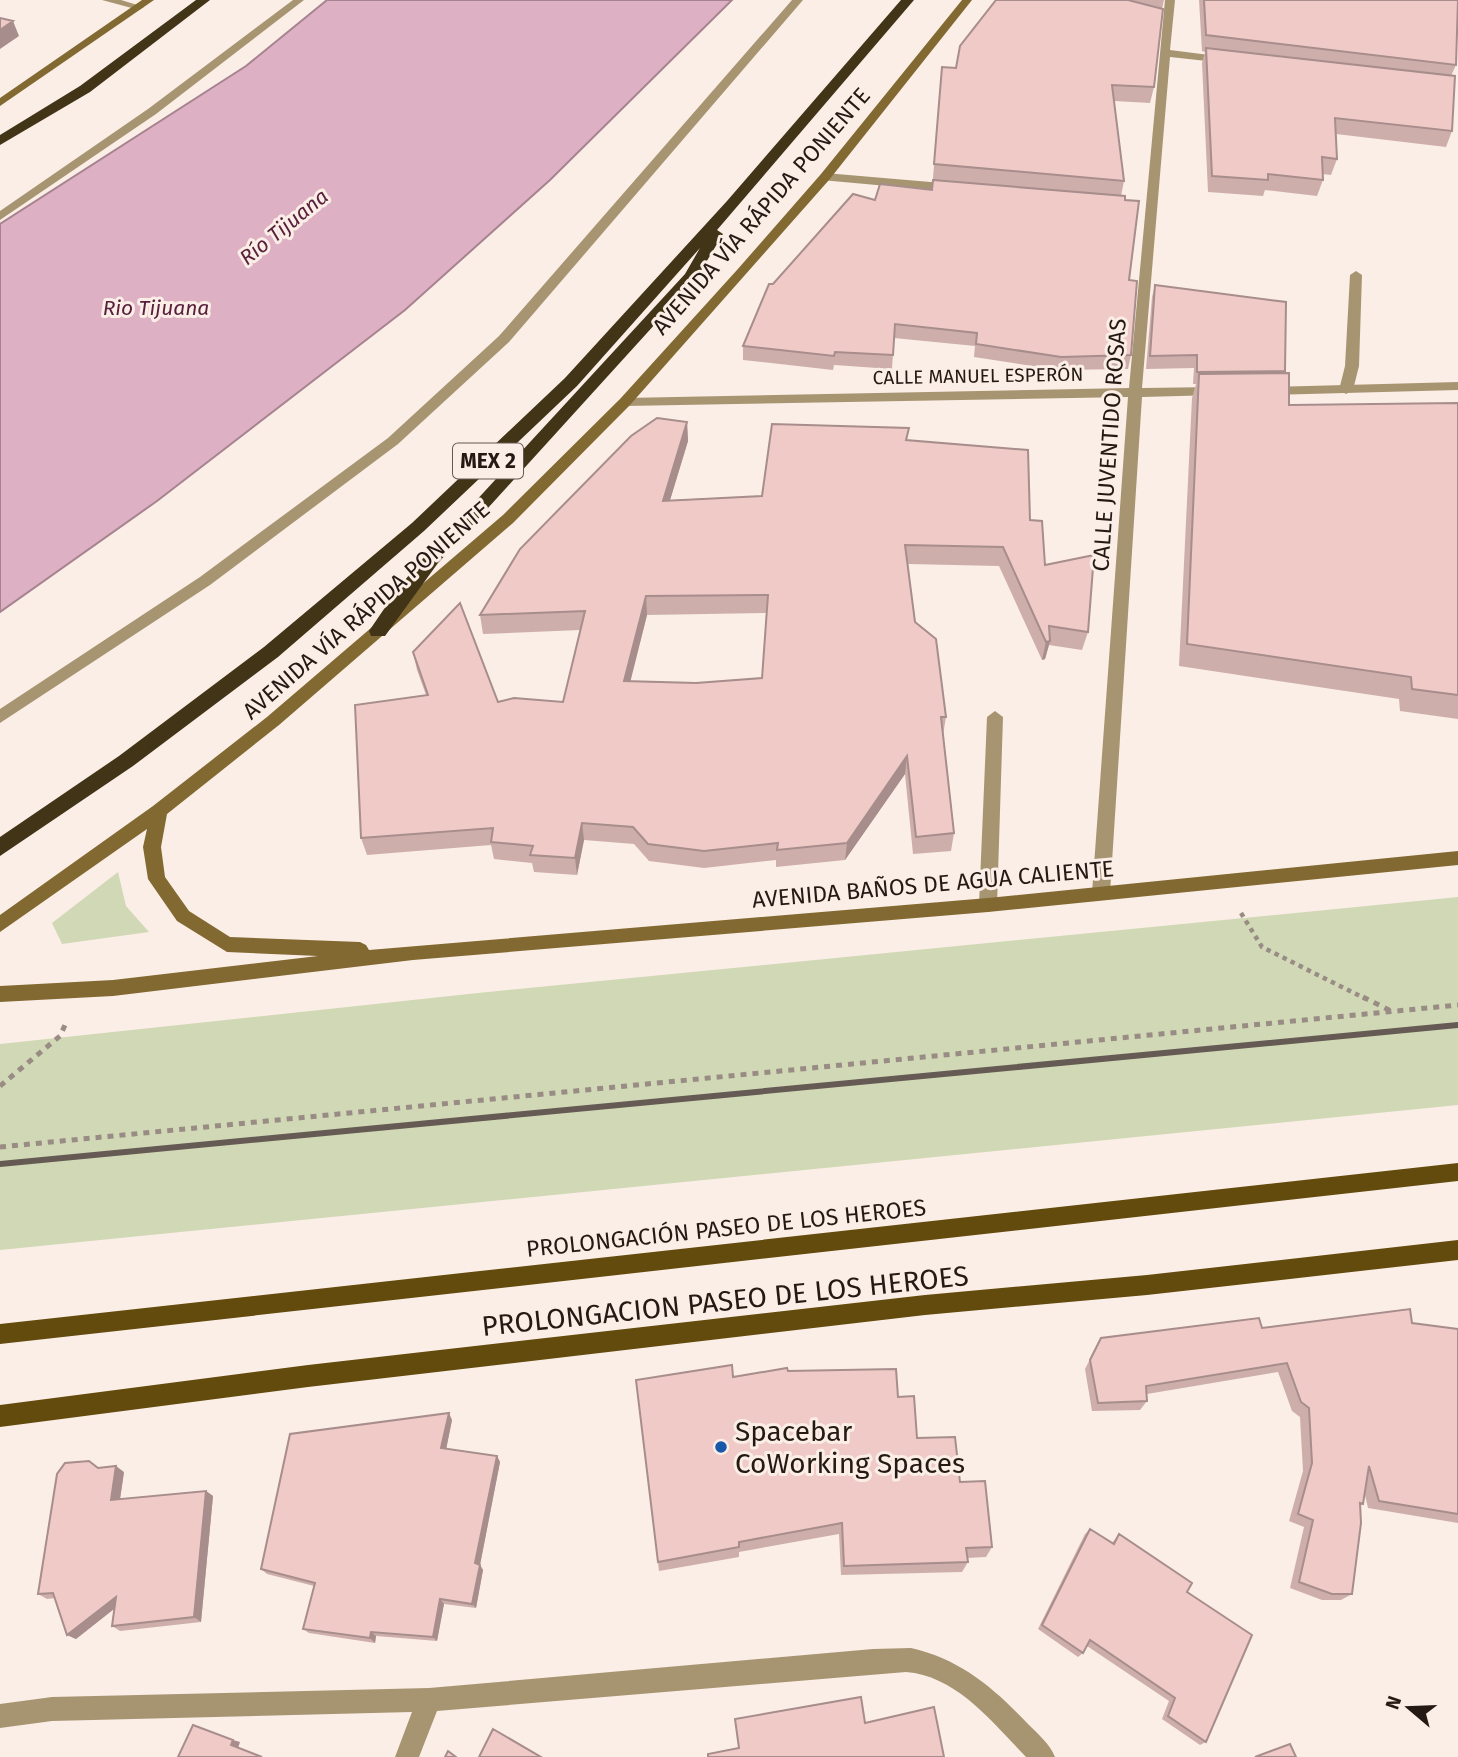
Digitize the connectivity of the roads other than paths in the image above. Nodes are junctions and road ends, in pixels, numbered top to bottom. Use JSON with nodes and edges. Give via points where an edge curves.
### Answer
{"nodes":[{"id":1,"x":107,"y":0,"type":"edge"},
{"id":2,"x":149,"y":0,"type":"edge"},
{"id":3,"x":204,"y":0,"type":"edge"},
{"id":4,"x":299,"y":0,"type":"edge"},
{"id":5,"x":798,"y":0,"type":"edge"},
{"id":6,"x":908,"y":0,"type":"edge"},
{"id":7,"x":914,"y":0,"type":"edge"},
{"id":8,"x":967,"y":0,"type":"edge"},
{"id":9,"x":1170,"y":0,"type":"edge"},
{"id":10,"x":139,"y":7,"type":"junction"},
{"id":11,"x":883,"y":31,"type":"junction"},
{"id":12,"x":1166,"y":53,"type":"junction"},
{"id":13,"x":1232,"y":61,"type":"edge"},
{"id":14,"x":85,"y":89,"type":"junction"},
{"id":15,"x":0,"y":103,"type":"edge"},
{"id":16,"x":0,"y":127,"type":"edge"},
{"id":17,"x":0,"y":142,"type":"edge"},
{"id":18,"x":825,"y":177,"type":"junction"},
{"id":19,"x":970,"y":190,"type":"edge"},
{"id":20,"x":732,"y":204,"type":"junction"},
{"id":21,"x":0,"y":216,"type":"edge"},
{"id":22,"x":1356,"y":275,"type":"dead end"},
{"id":23,"x":1458,"y":386,"type":"edge"},
{"id":24,"x":1346,"y":390,"type":"junction"},
{"id":25,"x":1227,"y":391,"type":"edge"},
{"id":26,"x":1253,"y":391,"type":"edge"},
{"id":27,"x":1134,"y":392,"type":"junction"},
{"id":28,"x":625,"y":402,"type":"junction"},
{"id":29,"x":378,"y":631,"type":"junction"},
{"id":30,"x":995,"y":717,"type":"dead end"},
{"id":31,"x":0,"y":718,"type":"edge"},
{"id":32,"x":159,"y":811,"type":"junction"},
{"id":33,"x":0,"y":848,"type":"edge"},
{"id":34,"x":1458,"y":858,"type":"edge"},
{"id":35,"x":1101,"y":893,"type":"junction"},
{"id":36,"x":988,"y":905,"type":"junction"},
{"id":37,"x":0,"y":925,"type":"edge"},
{"id":38,"x":413,"y":952,"type":"junction"},
{"id":39,"x":0,"y":994,"type":"edge"},
{"id":40,"x":1458,"y":1172,"type":"edge"},
{"id":41,"x":1458,"y":1250,"type":"edge"},
{"id":42,"x":0,"y":1335,"type":"edge"},
{"id":43,"x":0,"y":1416,"type":"edge"},
{"id":44,"x":429,"y":1700,"type":"junction"},
{"id":45,"x":0,"y":1716,"type":"edge"},
{"id":46,"x":407,"y":1757,"type":"edge"},
{"id":47,"x":1043,"y":1757,"type":"edge"}],
"edges":[{"from":1,"to":10,"type":"street"},
{"from":2,"to":10,"type":"main road"},
{"from":3,"to":14,"type":"highway"},
{"from":4,"to":21,"type":"street","via":[[225,59]]},
{"from":5,"to":31,"type":"street","via":[[503,339],[394,441],[205,581]]},
{"from":6,"to":11,"type":"highway","name":"AVENIDA VÍA RÁPIDA PONIENTE","number":"MEX 2"},
{"from":7,"to":11,"type":"highway"},
{"from":8,"to":18,"type":"main road","name":"AVENIDA VÍA RÁPIDA PONIENTE"},
{"from":9,"to":12,"type":"street","name":"CALLE JUVENTIDO ROSAS","via":[[1161,20]]},
{"from":10,"to":15,"type":"main road"},
{"from":11,"to":20,"type":"highway","name":"AVENIDA VÍA RÁPIDA PONIENTE","number":"MEX 2"},
{"from":12,"to":13,"type":"street"},
{"from":12,"to":27,"type":"street","name":"CALLE JUVENTIDO ROSAS","via":[[1142,205]]},
{"from":14,"to":16,"type":"highway"},
{"from":14,"to":17,"type":"highway"},
{"from":18,"to":19,"type":"street"},
{"from":18,"to":28,"type":"main road","name":"AVENIDA VÍA RÁPIDA PONIENTE"},
{"from":20,"to":29,"type":"highway","via":[[691,276],[432,559]]},
{"from":20,"to":33,"type":"highway","name":"AVENIDA VÍA RÁPIDA PONIENTE","number":"MEX 2","via":[[571,382],[418,527],[271,652]]},
{"from":22,"to":24,"type":"street","via":[[1352,366]]},
{"from":23,"to":24,"type":"street"},
{"from":24,"to":26,"type":"street"},
{"from":25,"to":27,"type":"street","name":"CALLE MANUEL ESPERÓN"},
{"from":27,"to":28,"type":"street","name":"CALLE MANUEL ESPERÓN"},
{"from":27,"to":35,"type":"street","name":"CALLE JUVENTIDO ROSAS"},
{"from":28,"to":29,"type":"main road","name":"AVENIDA VÍA RÁPIDA PONIENTE","via":[[508,519]]},
{"from":29,"to":32,"type":"main road","name":"AVENIDA VÍA RÁPIDA PONIENTE"},
{"from":30,"to":36,"type":"street"},
{"from":32,"to":37,"type":"main road","name":"AVENIDA VÍA RÁPIDA PONIENTE"},
{"from":32,"to":38,"type":"main road","name":"AVENIDA BAÑOS DE AGUA CALIENTE","via":[[152,847],[157,879],[183,916],[227,944]]},
{"from":34,"to":35,"type":"main road","name":"AVENIDA BAÑOS DE AGUA CALIENTE"},
{"from":35,"to":36,"type":"main road","name":"AVENIDA BAÑOS DE AGUA CALIENTE"},
{"from":36,"to":38,"type":"main road","name":"AVENIDA BAÑOS DE AGUA CALIENTE"},
{"from":38,"to":39,"type":"main road","name":"AVENIDA BAÑOS DE AGUA CALIENTE","via":[[113,988]]},
{"from":40,"to":42,"type":"main road","name":"PROLONGACIÓN PASEO DE LOS HEROES"},
{"from":41,"to":43,"type":"main road","name":"PROLONGACION PASEO DE LOS HEROES","via":[[925,1305]]},
{"from":44,"to":45,"type":"street","via":[[52,1709]]},
{"from":44,"to":46,"type":"street"},
{"from":44,"to":47,"type":"street","via":[[911,1660],[938,1667],[968,1684]]}]}
